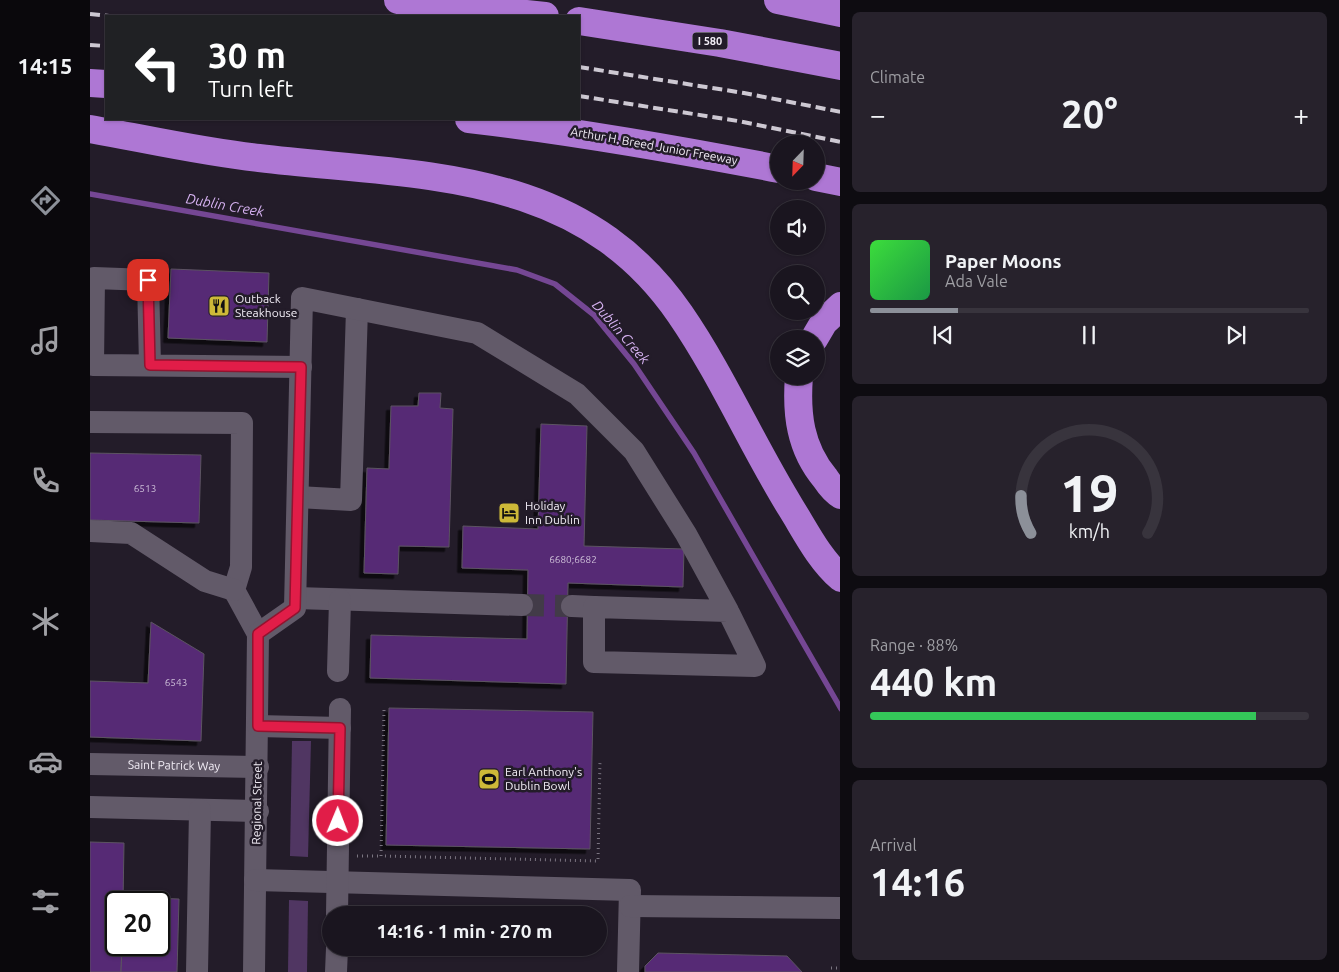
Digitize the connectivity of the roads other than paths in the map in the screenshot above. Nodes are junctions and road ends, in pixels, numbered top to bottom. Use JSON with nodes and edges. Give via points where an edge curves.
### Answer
{"nodes":[{"id":1,"x":398,"y":0,"type":"edge"},
{"id":2,"x":778,"y":0,"type":"edge"},
{"id":3,"x":840,"y":13,"type":"edge"},
{"id":4,"x":536,"y":15,"type":"edge"},
{"id":5,"x":580,"y":20,"type":"edge"},
{"id":6,"x":840,"y":66,"type":"edge"},
{"id":7,"x":90,"y":83,"type":"edge"},
{"id":8,"x":105,"y":84,"type":"edge"},
{"id":9,"x":478,"y":120,"type":"edge"},
{"id":10,"x":90,"y":129,"type":"edge"},
{"id":11,"x":770,"y":167,"type":"edge"},
{"id":12,"x":825,"y":179,"type":"edge"},
{"id":13,"x":840,"y":182,"type":"edge"},
{"id":14,"x":840,"y":306,"type":"edge"},
{"id":15,"x":357,"y":309,"type":"junction"},
{"id":16,"x":819,"y":330,"type":"edge"},
{"id":17,"x":150,"y":365,"type":"junction"},
{"id":18,"x":301,"y":367,"type":"junction"},
{"id":19,"x":798,"y":385,"type":"edge"},
{"id":20,"x":90,"y":422,"type":"edge"},
{"id":21,"x":840,"y":495,"type":"edge"},
{"id":22,"x":298,"y":497,"type":"junction"},
{"id":23,"x":90,"y":531,"type":"edge"},
{"id":24,"x":840,"y":578,"type":"edge"},
{"id":25,"x":234,"y":590,"type":"junction"},
{"id":26,"x":296,"y":598,"type":"junction"},
{"id":27,"x":340,"y":600,"type":"junction"},
{"id":28,"x":522,"y":605,"type":"tunnel mouth"},
{"id":29,"x":572,"y":606,"type":"tunnel mouth"},
{"id":30,"x":594,"y":607,"type":"junction"},
{"id":31,"x":728,"y":611,"type":"junction"},
{"id":32,"x":258,"y":634,"type":"junction"},
{"id":33,"x":338,"y":671,"type":"dead end"},
{"id":34,"x":258,"y":726,"type":"junction"},
{"id":35,"x":90,"y":764,"type":"edge"},
{"id":36,"x":258,"y":767,"type":"junction"},
{"id":37,"x":90,"y":807,"type":"edge"},
{"id":38,"x":200,"y":810,"type":"junction"},
{"id":39,"x":258,"y":811,"type":"junction"},
{"id":40,"x":255,"y":880,"type":"junction"},
{"id":41,"x":338,"y":882,"type":"junction"},
{"id":42,"x":337,"y":906,"type":"edge"},
{"id":43,"x":630,"y":906,"type":"junction"},
{"id":44,"x":840,"y":908,"type":"edge"},
{"id":45,"x":337,"y":956,"type":"edge"},
{"id":46,"x":197,"y":972,"type":"edge"},
{"id":47,"x":254,"y":972,"type":"edge"},
{"id":48,"x":336,"y":972,"type":"edge"},
{"id":49,"x":628,"y":972,"type":"edge"}],
"edges":[{"from":1,"to":4,"type":"highway"},
{"from":2,"to":3,"type":"highway"},
{"from":5,"to":6,"type":"highway","number":"I 580"},
{"from":7,"to":8,"type":"highway"},
{"from":9,"to":11,"type":"highway","name":"Arthur H. Breed Junior Freeway","via":[[542,127]]},
{"from":10,"to":24,"type":"highway","via":[[256,158],[450,179],[541,202],[584,223],[619,247],[646,272],[678,311],[819,555]]},
{"from":12,"to":13,"type":"highway"},
{"from":14,"to":16,"type":"highway"},
{"from":15,"to":18,"type":"street","via":[[302,298]]},
{"from":15,"to":22,"type":"street","via":[[351,500]]},
{"from":15,"to":31,"type":"street","via":[[477,333],[577,394],[634,451],[686,534]]},
{"from":17,"to":17,"type":"street","via":[[93,365],[94,278],[148,280]]},
{"from":17,"to":18,"type":"street"},
{"from":18,"to":22,"type":"street"},
{"from":19,"to":21,"type":"highway","via":[[797,406],[802,438],[816,468]]},
{"from":20,"to":25,"type":"street","via":[[242,423],[241,567]]},
{"from":22,"to":26,"type":"street"},
{"from":23,"to":25,"type":"street","via":[[131,533],[205,581]]},
{"from":25,"to":32,"type":"street"},
{"from":26,"to":27,"type":"street"},
{"from":26,"to":32,"type":"street","via":[[295,608]]},
{"from":27,"to":28,"type":"street"},
{"from":27,"to":33,"type":"street"},
{"from":29,"to":30,"type":"street"},
{"from":30,"to":31,"type":"street"},
{"from":30,"to":31,"type":"street","via":[[594,662],[755,666]]},
{"from":32,"to":34,"type":"street","name":"Regional Street"},
{"from":34,"to":36,"type":"street","name":"Regional Street"},
{"from":34,"to":41,"type":"street","via":[[340,719]]},
{"from":35,"to":36,"type":"street","name":"Saint Patrick Way"},
{"from":36,"to":39,"type":"street","name":"Regional Street"},
{"from":37,"to":38,"type":"street"},
{"from":38,"to":39,"type":"street"},
{"from":38,"to":46,"type":"street"},
{"from":39,"to":40,"type":"street","name":"Regional Street"},
{"from":40,"to":41,"type":"street"},
{"from":40,"to":47,"type":"street","name":"Regional Street"},
{"from":41,"to":42,"type":"street"},
{"from":41,"to":43,"type":"street","via":[[630,890]]},
{"from":43,"to":44,"type":"street"},
{"from":43,"to":49,"type":"street"},
{"from":45,"to":48,"type":"street"}]}
